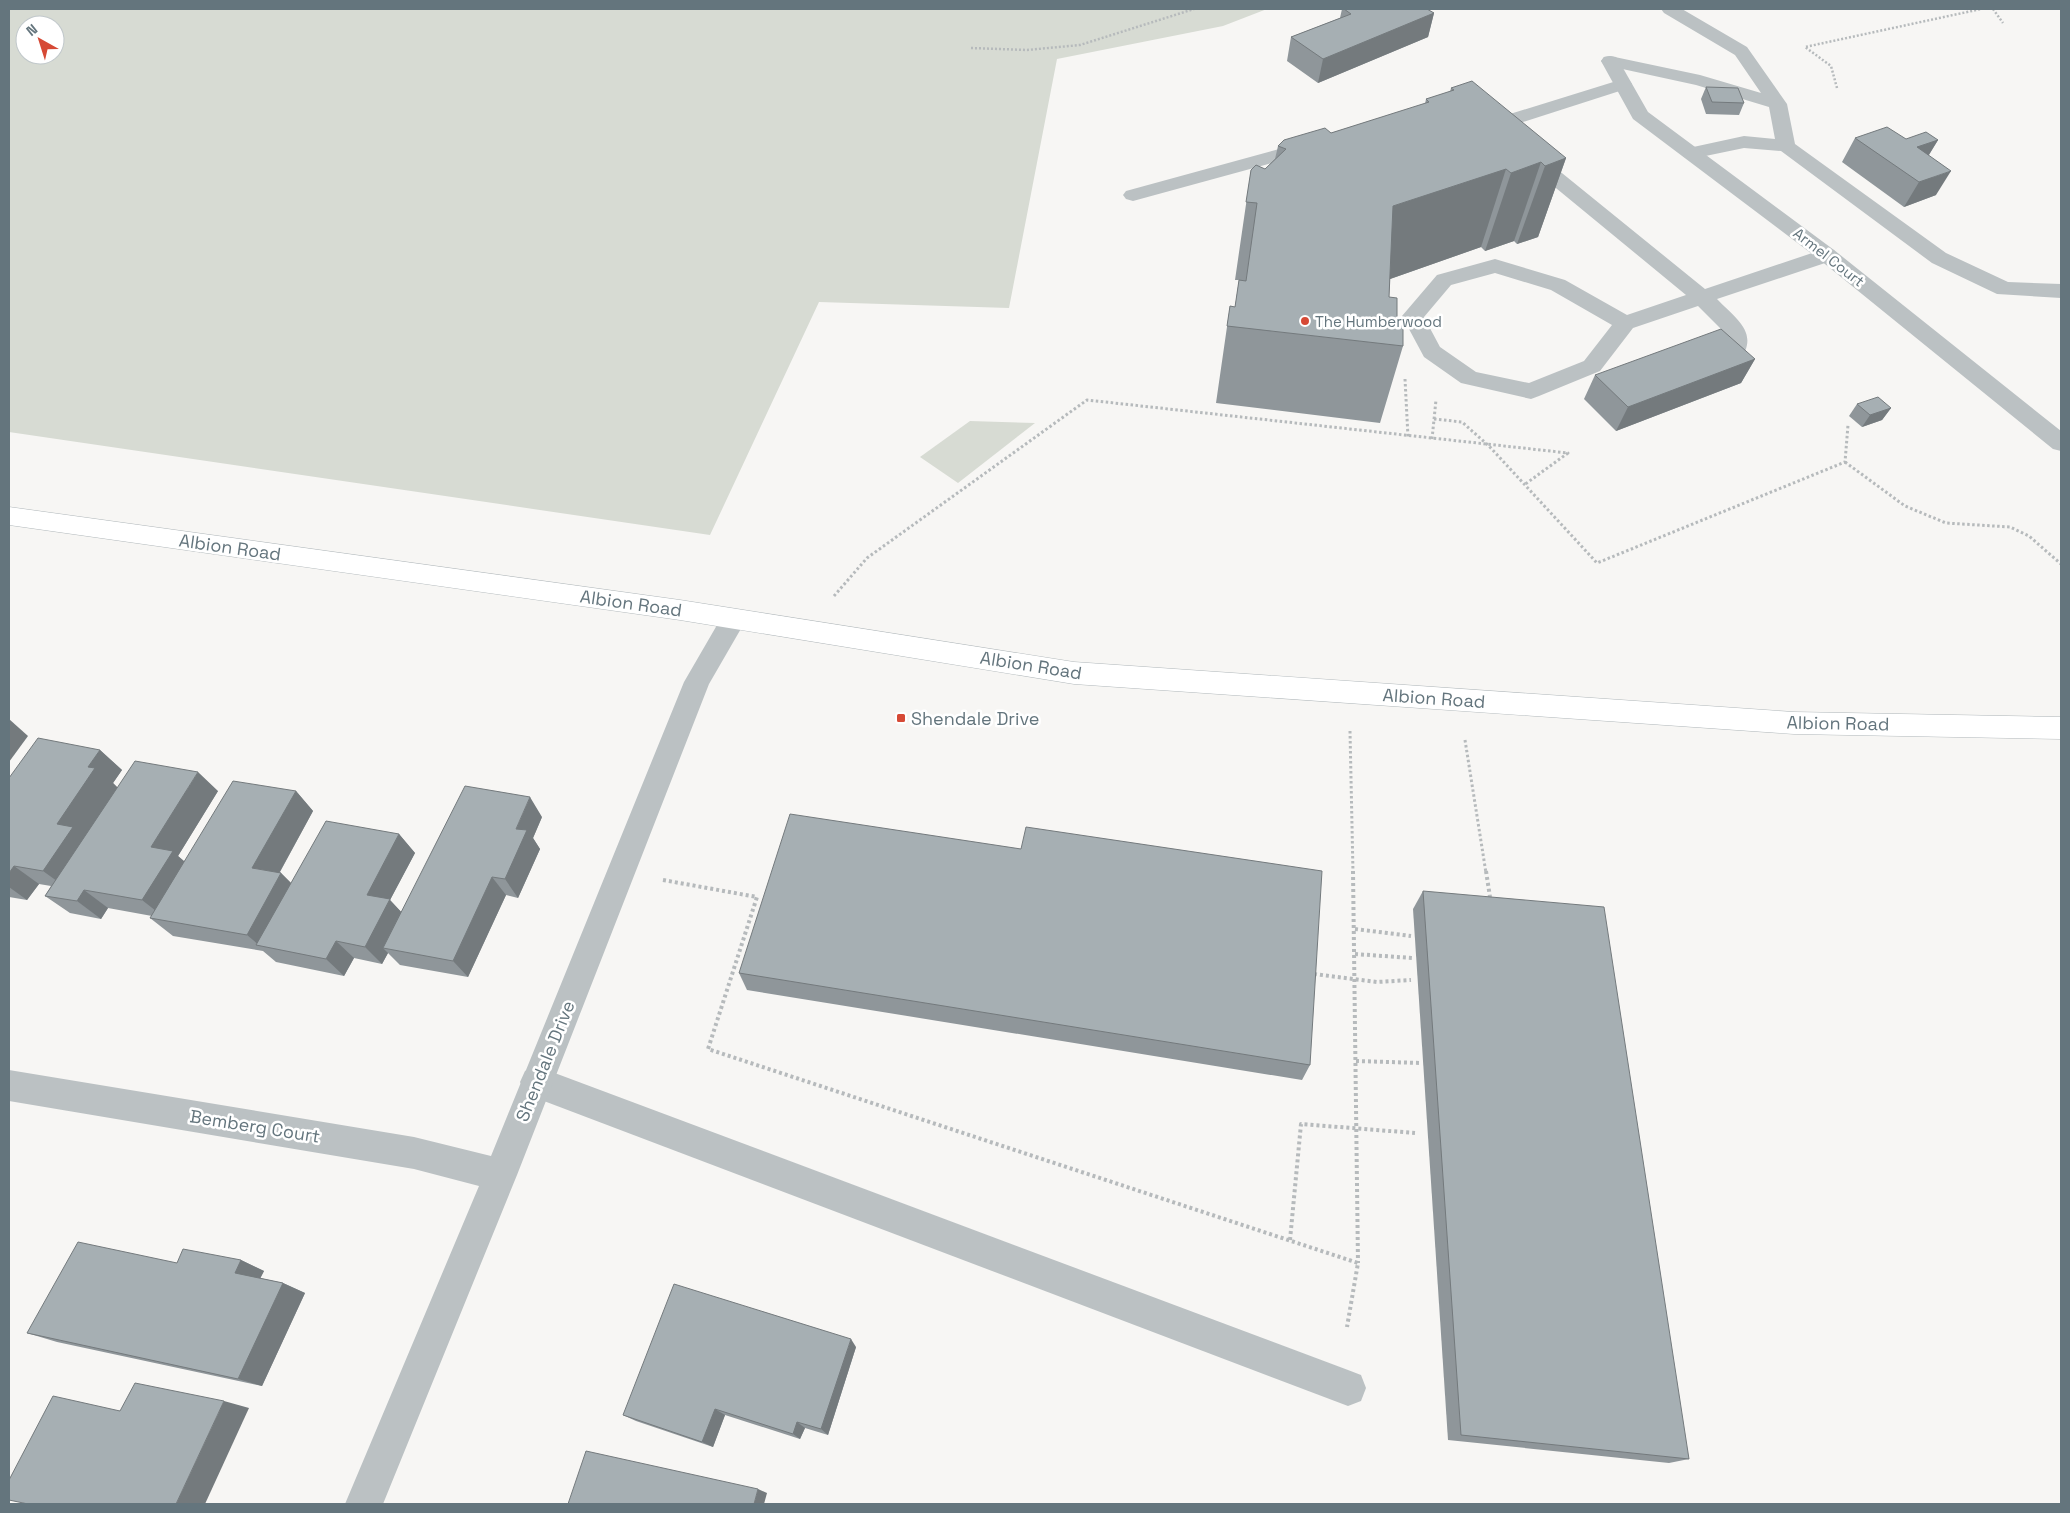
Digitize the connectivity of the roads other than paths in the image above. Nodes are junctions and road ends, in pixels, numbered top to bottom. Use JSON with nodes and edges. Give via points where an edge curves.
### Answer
{"nodes":[{"id":1,"x":1670,"y":9,"type":"edge"},
{"id":2,"x":1623,"y":84,"type":"junction"},
{"id":3,"x":1778,"y":104,"type":"junction"},
{"id":4,"x":1332,"y":140,"type":"edge"},
{"id":5,"x":1786,"y":146,"type":"junction"},
{"id":6,"x":1691,"y":153,"type":"junction"},
{"id":7,"x":1133,"y":195,"type":"dead end"},
{"id":8,"x":1827,"y":255,"type":"junction"},
{"id":9,"x":2061,"y":291,"type":"edge"},
{"id":10,"x":1702,"y":297,"type":"junction"},
{"id":11,"x":1625,"y":323,"type":"junction"},
{"id":12,"x":1726,"y":363,"type":"edge"},
{"id":13,"x":2061,"y":443,"type":"edge"},
{"id":14,"x":9,"y":516,"type":"edge"},
{"id":15,"x":733,"y":620,"type":"junction"},
{"id":16,"x":2061,"y":728,"type":"edge"},
{"id":17,"x":536,"y":1082,"type":"junction"},
{"id":18,"x":9,"y":1085,"type":"edge"},
{"id":19,"x":500,"y":1175,"type":"junction"},
{"id":20,"x":1348,"y":1388,"type":"dead end"},
{"id":21,"x":364,"y":1504,"type":"edge"}],
"edges":[{"from":1,"to":3,"type":"street","via":[[1742,50]]},
{"from":2,"to":3,"type":"street","name":"Armel Court","via":[[1610,61],[1700,80]]},
{"from":2,"to":6,"type":"street","name":"Armel Court","via":[[1640,115]]},
{"from":2,"to":10,"type":"street","via":[[1497,131]]},
{"from":3,"to":5,"type":"street"},
{"from":4,"to":7,"type":"street"},
{"from":5,"to":6,"type":"street","via":[[1744,142]]},
{"from":5,"to":9,"type":"street","via":[[1939,258],[2004,289]]},
{"from":6,"to":8,"type":"street","name":"Armel Court"},
{"from":8,"to":10,"type":"street"},
{"from":8,"to":13,"type":"street","name":"Armel Court"},
{"from":10,"to":11,"type":"street"},
{"from":10,"to":12,"type":"street","via":[[1736,331],[1737,349]]},
{"from":11,"to":11,"type":"street","via":[[1592,366],[1531,391],[1469,378],[1432,352],[1413,316],[1444,280],[1495,266],[1558,285]]},
{"from":14,"to":15,"type":"main road","name":"Albion Road"},
{"from":15,"to":16,"type":"main road","name":"Albion Road","via":[[806,628],[1074,673],[1794,723]]},
{"from":15,"to":17,"type":"street","name":"Shendale Drive","via":[[697,682]]},
{"from":17,"to":19,"type":"street","name":"Shendale Drive"},
{"from":17,"to":20,"type":"street"},
{"from":18,"to":19,"type":"street","name":"Bemberg Court","via":[[414,1152]]},
{"from":19,"to":21,"type":"street","name":"Shendale Drive"}]}
